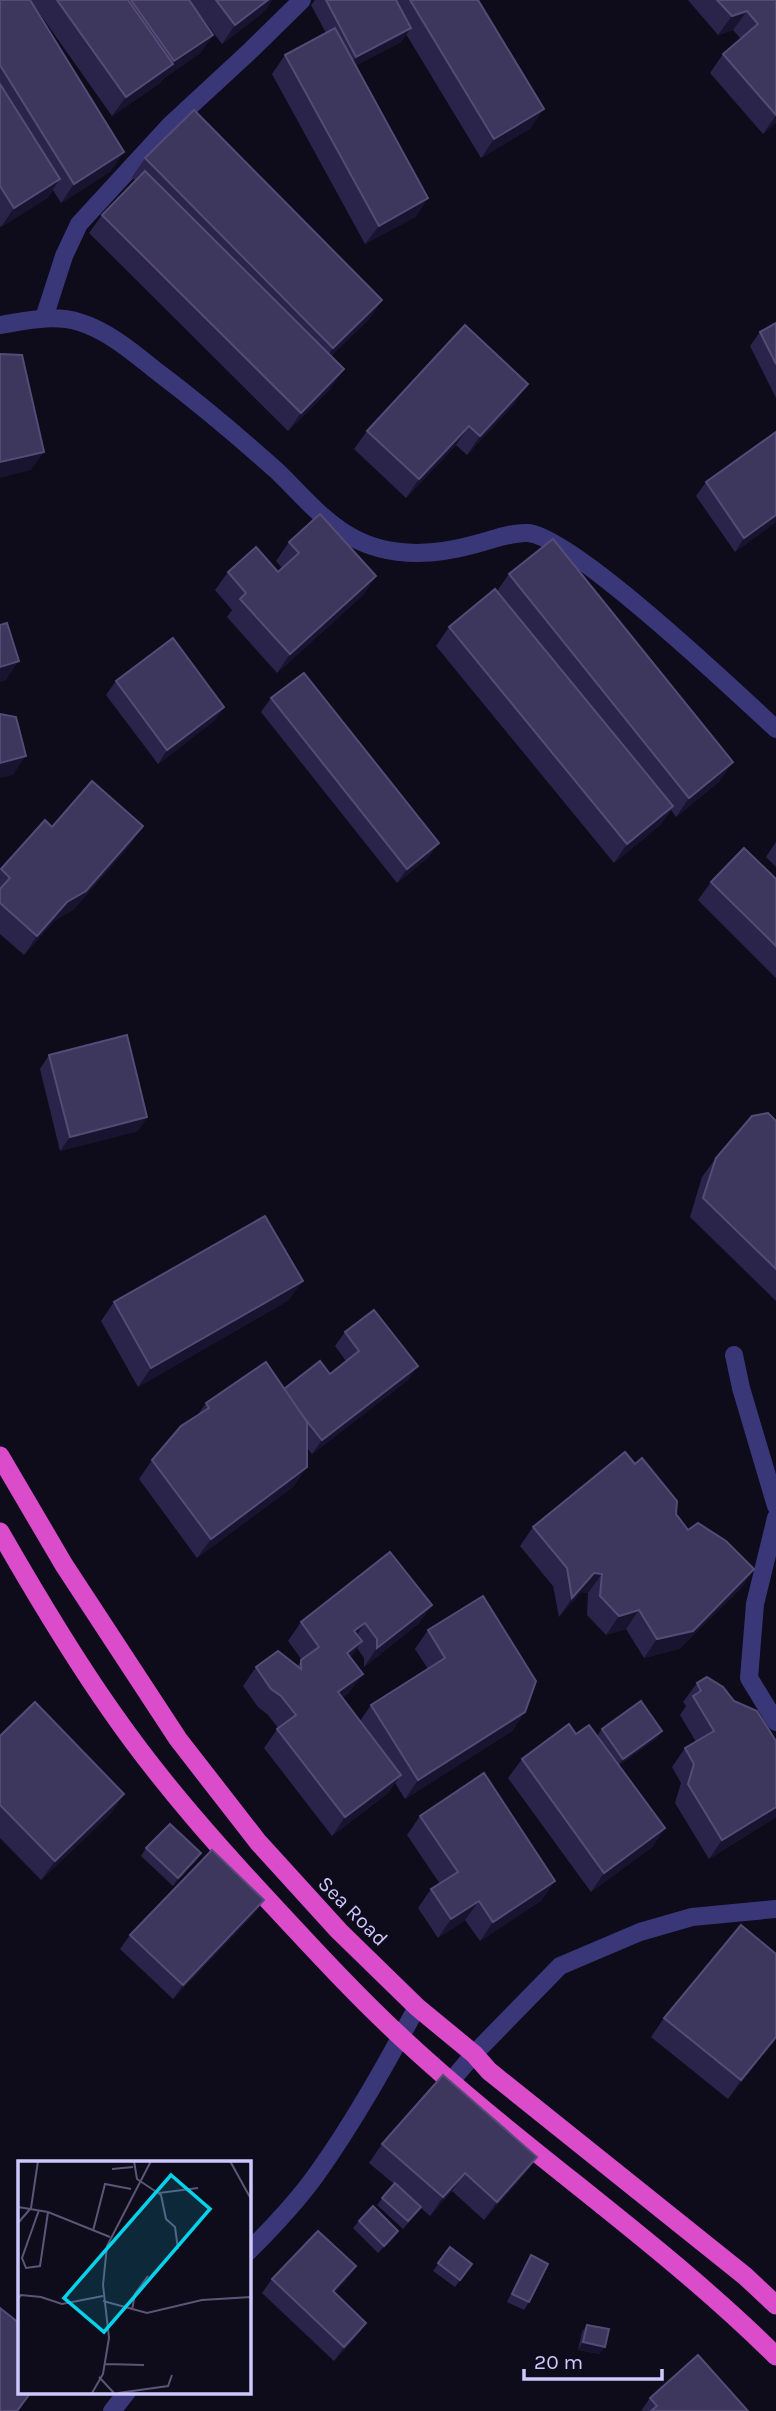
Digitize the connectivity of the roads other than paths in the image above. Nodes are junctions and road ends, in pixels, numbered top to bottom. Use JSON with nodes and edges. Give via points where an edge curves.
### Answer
{"nodes":[{"id":1,"x":302,"y":0,"type":"edge"},
{"id":2,"x":44,"y":318,"type":"junction"},
{"id":3,"x":0,"y":325,"type":"edge"},
{"id":4,"x":776,"y":729,"type":"edge"},
{"id":5,"x":734,"y":1354,"type":"dead end"},
{"id":6,"x":0,"y":1456,"type":"edge"},
{"id":7,"x":776,"y":1506,"type":"edge"},
{"id":8,"x":776,"y":1518,"type":"edge"},
{"id":9,"x":0,"y":1532,"type":"edge"},
{"id":10,"x":776,"y":1722,"type":"edge"},
{"id":11,"x":776,"y":1909,"type":"edge"},
{"id":12,"x":417,"y":2007,"type":"junction"},
{"id":13,"x":401,"y":2037,"type":"junction"},
{"id":14,"x":474,"y":2053,"type":"junction"},
{"id":15,"x":451,"y":2081,"type":"junction"},
{"id":16,"x":250,"y":2250,"type":"edge"},
{"id":17,"x":776,"y":2305,"type":"edge"},
{"id":18,"x":776,"y":2356,"type":"edge"},
{"id":19,"x":125,"y":2394,"type":"edge"},
{"id":20,"x":112,"y":2411,"type":"edge"}],
"edges":[{"from":1,"to":2,"type":"street","via":[[170,125],[79,224]]},
{"from":2,"to":3,"type":"street"},
{"from":2,"to":4,"type":"street","via":[[79,322],[121,343],[199,403],[328,521],[372,547],[431,554],[529,533],[552,542],[649,617]]},
{"from":5,"to":7,"type":"street"},
{"from":6,"to":12,"type":"highway","name":"Sea Road","via":[[64,1565],[178,1739],[302,1892]]},
{"from":8,"to":10,"type":"street","via":[[755,1604],[749,1678]]},
{"from":9,"to":13,"type":"highway","via":[[75,1657],[168,1786],[230,1860]]},
{"from":11,"to":14,"type":"street","via":[[692,1917],[640,1932],[560,1966]]},
{"from":12,"to":13,"type":"street"},
{"from":12,"to":14,"type":"highway","name":"Sea Road"},
{"from":13,"to":15,"type":"highway"},
{"from":13,"to":16,"type":"street","via":[[316,2176]]},
{"from":14,"to":15,"type":"street"},
{"from":14,"to":17,"type":"highway","name":"Sea Road","via":[[489,2071]]},
{"from":15,"to":18,"type":"highway","via":[[732,2312]]},
{"from":19,"to":20,"type":"street"}]}
